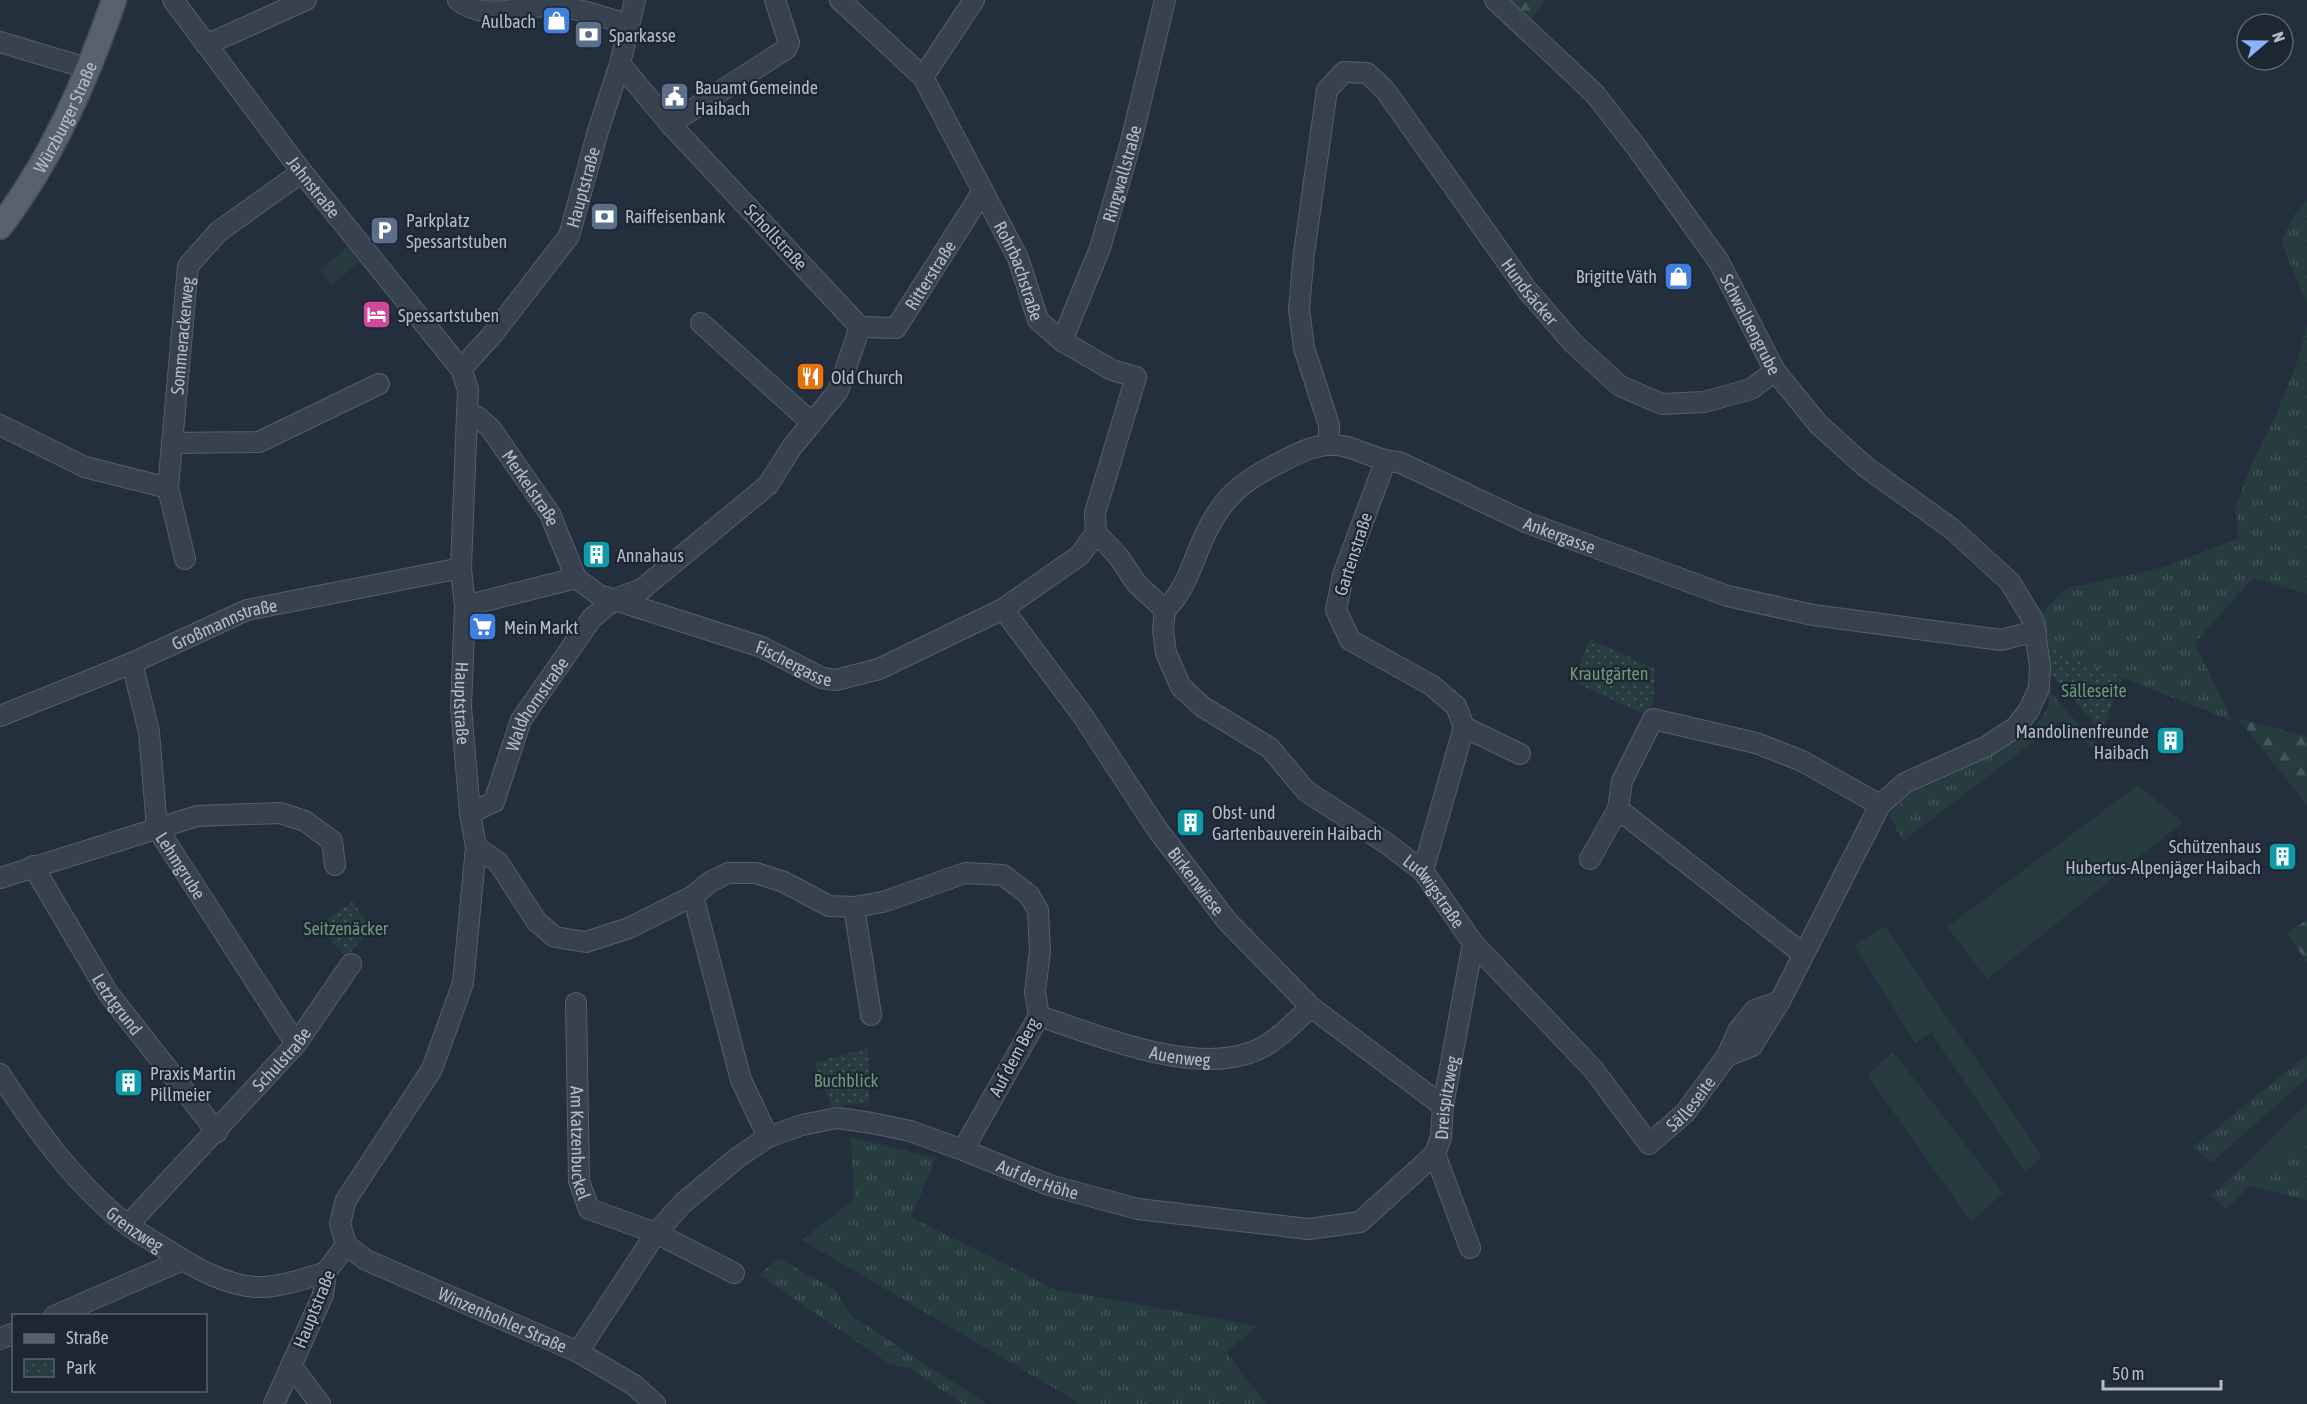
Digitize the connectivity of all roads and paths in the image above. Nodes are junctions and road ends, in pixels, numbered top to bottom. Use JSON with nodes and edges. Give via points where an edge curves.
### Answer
{"nodes":[{"id":1,"x":114,"y":0,"type":"edge"},
{"id":2,"x":173,"y":0,"type":"edge"},
{"id":3,"x":306,"y":0,"type":"edge"},
{"id":4,"x":458,"y":0,"type":"edge"},
{"id":5,"x":635,"y":0,"type":"edge"},
{"id":6,"x":775,"y":0,"type":"edge"},
{"id":7,"x":840,"y":0,"type":"edge"},
{"id":8,"x":974,"y":0,"type":"edge"},
{"id":9,"x":1165,"y":0,"type":"edge"},
{"id":10,"x":1495,"y":0,"type":"edge"},
{"id":11,"x":629,"y":24,"type":"junction"},
{"id":12,"x":0,"y":42,"type":"edge"},
{"id":13,"x":206,"y":45,"type":"junction"},
{"id":14,"x":620,"y":64,"type":"junction"},
{"id":15,"x":90,"y":69,"type":"junction"},
{"id":16,"x":923,"y":77,"type":"junction"},
{"id":17,"x":670,"y":124,"type":"junction"},
{"id":18,"x":302,"y":172,"type":"junction"},
{"id":19,"x":983,"y":191,"type":"junction"},
{"id":20,"x":0,"y":227,"type":"edge"},
{"id":21,"x":701,"y":323,"type":"dead end"},
{"id":22,"x":860,"y":327,"type":"junction"},
{"id":23,"x":1062,"y":341,"type":"junction"},
{"id":24,"x":461,"y":369,"type":"junction"},
{"id":25,"x":1775,"y":371,"type":"junction"},
{"id":26,"x":380,"y":384,"type":"dead end"},
{"id":27,"x":467,"y":417,"type":"junction"},
{"id":28,"x":812,"y":423,"type":"junction"},
{"id":29,"x":0,"y":425,"type":"edge"},
{"id":30,"x":172,"y":443,"type":"junction"},
{"id":31,"x":1329,"y":445,"type":"junction"},
{"id":32,"x":1385,"y":462,"type":"junction"},
{"id":33,"x":168,"y":488,"type":"junction"},
{"id":34,"x":1096,"y":533,"type":"junction"},
{"id":35,"x":185,"y":559,"type":"dead end"},
{"id":36,"x":461,"y":568,"type":"junction"},
{"id":37,"x":576,"y":578,"type":"junction"},
{"id":38,"x":615,"y":599,"type":"junction"},
{"id":39,"x":465,"y":606,"type":"junction"},
{"id":40,"x":1003,"y":609,"type":"junction"},
{"id":41,"x":1165,"y":610,"type":"junction"},
{"id":42,"x":2035,"y":626,"type":"junction"},
{"id":43,"x":132,"y":663,"type":"junction"},
{"id":44,"x":0,"y":716,"type":"edge"},
{"id":45,"x":1464,"y":727,"type":"junction"},
{"id":46,"x":1520,"y":754,"type":"dead end"},
{"id":47,"x":1880,"y":805,"type":"junction"},
{"id":48,"x":1618,"y":809,"type":"junction"},
{"id":49,"x":470,"y":813,"type":"junction"},
{"id":50,"x":157,"y":828,"type":"junction"},
{"id":51,"x":476,"y":847,"type":"junction"},
{"id":52,"x":1590,"y":859,"type":"dead end"},
{"id":53,"x":33,"y":866,"type":"junction"},
{"id":54,"x":335,"y":866,"type":"dead end"},
{"id":55,"x":1423,"y":871,"type":"junction"},
{"id":56,"x":0,"y":878,"type":"edge"},
{"id":57,"x":693,"y":896,"type":"junction"},
{"id":58,"x":854,"y":907,"type":"junction"},
{"id":59,"x":1473,"y":943,"type":"junction"},
{"id":60,"x":1803,"y":954,"type":"junction"},
{"id":61,"x":351,"y":964,"type":"dead end"},
{"id":62,"x":576,"y":1003,"type":"dead end"},
{"id":63,"x":1311,"y":1006,"type":"junction"},
{"id":64,"x":871,"y":1015,"type":"dead end"},
{"id":65,"x":1039,"y":1016,"type":"junction"},
{"id":66,"x":296,"y":1044,"type":"junction"},
{"id":67,"x":0,"y":1074,"type":"edge"},
{"id":68,"x":1443,"y":1106,"type":"junction"},
{"id":69,"x":217,"y":1132,"type":"junction"},
{"id":70,"x":768,"y":1137,"type":"junction"},
{"id":71,"x":1649,"y":1144,"type":"joint"},
{"id":72,"x":963,"y":1150,"type":"junction"},
{"id":73,"x":1434,"y":1154,"type":"junction"},
{"id":74,"x":128,"y":1225,"type":"junction"},
{"id":75,"x":656,"y":1233,"type":"junction"},
{"id":76,"x":346,"y":1245,"type":"junction"},
{"id":77,"x":1470,"y":1248,"type":"dead end"},
{"id":78,"x":183,"y":1260,"type":"junction"},
{"id":79,"x":326,"y":1272,"type":"junction"},
{"id":80,"x":734,"y":1273,"type":"dead end"},
{"id":81,"x":59,"y":1314,"type":"edge"},
{"id":82,"x":578,"y":1352,"type":"junction"},
{"id":83,"x":291,"y":1365,"type":"junction"},
{"id":84,"x":274,"y":1404,"type":"edge"},
{"id":85,"x":320,"y":1404,"type":"edge"},
{"id":86,"x":655,"y":1404,"type":"edge"}],
"edges":[{"from":1,"to":15,"type":"main road","name":"Würzburger Straße"},
{"from":2,"to":13,"type":"street","name":"Jahnstraße"},
{"from":3,"to":13,"type":"street"},
{"from":4,"to":11,"type":"street","via":[[467,8],[494,12],[556,6]]},
{"from":5,"to":11,"type":"street","name":"Hauptstraße"},
{"from":6,"to":17,"type":"street","via":[[789,43],[786,49]]},
{"from":7,"to":16,"type":"street","name":"Rohrbachstraße"},
{"from":8,"to":16,"type":"street"},
{"from":9,"to":23,"type":"street","name":"Ringwallstraße","via":[[1131,142],[1100,248]]},
{"from":10,"to":25,"type":"street","name":"Schwalbengrube","via":[[1594,93],[1637,148],[1719,262]]},
{"from":11,"to":14,"type":"street","name":"Hauptstraße"},
{"from":12,"to":15,"type":"street"},
{"from":13,"to":18,"type":"street","name":"Jahnstraße"},
{"from":14,"to":17,"type":"street","name":"Schollstraße"},
{"from":14,"to":24,"type":"street","name":"Hauptstraße","via":[[569,236]]},
{"from":15,"to":20,"type":"main road","name":"Würzburger Straße","via":[[36,175]]},
{"from":16,"to":19,"type":"street","name":"Rohrbachstraße"},
{"from":17,"to":22,"type":"street","name":"Schollstraße"},
{"from":18,"to":24,"type":"street","name":"Jahnstraße"},
{"from":18,"to":30,"type":"street","name":"Sommerackerweg","via":[[218,232],[188,266]]},
{"from":19,"to":22,"type":"street","name":"Ritterstraße","via":[[896,327]]},
{"from":19,"to":23,"type":"street","name":"Rohrbachstraße","via":[[1018,258],[1038,320]]},
{"from":21,"to":28,"type":"street"},
{"from":22,"to":28,"type":"street","via":[[838,391]]},
{"from":23,"to":34,"type":"street","name":"Rohrbachstraße","via":[[1112,370],[1136,377],[1095,513]]},
{"from":24,"to":27,"type":"street","name":"Hauptstraße","via":[[468,389]]},
{"from":25,"to":31,"type":"street","name":"Hundsäcker","via":[[1751,389],[1704,402],[1662,404],[1620,386],[1573,343],[1527,290],[1385,90],[1367,73],[1343,66],[1327,90],[1299,309],[1304,348],[1329,425]]},
{"from":25,"to":42,"type":"street","name":"Schwalbengrube","via":[[1819,425],[1868,468],[1951,528],[2010,582]]},
{"from":26,"to":30,"type":"street","via":[[259,442]]},
{"from":27,"to":36,"type":"street","name":"Hauptstraße"},
{"from":27,"to":37,"type":"street","name":"Merkelstraße","via":[[477,417],[491,429],[550,514]]},
{"from":28,"to":38,"type":"street","via":[[768,485],[642,589]]},
{"from":29,"to":33,"type":"street","via":[[85,467]]},
{"from":30,"to":33,"type":"street","name":"Sommerackerweg"},
{"from":31,"to":32,"type":"street","name":"Ankergasse"},
{"from":31,"to":41,"type":"street","name":"Ankergasse","via":[[1303,451],[1245,481],[1222,505],[1187,579]]},
{"from":32,"to":42,"type":"street","name":"Ankergasse","via":[[1399,462],[1528,522],[1728,596],[1813,615],[2001,640]]},
{"from":32,"to":45,"type":"street","name":"Gartenstraße","via":[[1343,575],[1336,610],[1350,640],[1431,685],[1456,706]]},
{"from":33,"to":35,"type":"street","name":"Sommerackerweg"},
{"from":34,"to":40,"type":"street","name":"Fischergasse","via":[[1080,555]]},
{"from":34,"to":41,"type":"street","via":[[1137,584]]},
{"from":36,"to":39,"type":"street","name":"Hauptstraße"},
{"from":36,"to":43,"type":"street","name":"Großmannstraße","via":[[247,609]]},
{"from":37,"to":38,"type":"street","name":"Fischergasse","via":[[598,595]]},
{"from":37,"to":39,"type":"street"},
{"from":38,"to":40,"type":"street","name":"Fischergasse","via":[[762,647],[822,678],[836,680],[879,669]]},
{"from":38,"to":49,"type":"street","name":"Waldhornstraße","via":[[592,618],[521,720],[494,802]]},
{"from":39,"to":49,"type":"street","name":"Hauptstraße","via":[[462,707]]},
{"from":40,"to":63,"type":"street","name":"Birkenwiese","via":[[1083,716],[1157,829],[1227,921]]},
{"from":41,"to":55,"type":"street","name":"Ludwigstraße","via":[[1166,653],[1181,687],[1203,707],[1270,748],[1306,791]]},
{"from":42,"to":47,"type":"street","name":"Sälleseite","via":[[2039,688],[2016,727],[1987,746],[1905,783]]},
{"from":43,"to":44,"type":"street","name":"Großmannstraße"},
{"from":43,"to":50,"type":"street","name":"Lehmgrube","via":[[149,732]]},
{"from":45,"to":46,"type":"street"},
{"from":45,"to":55,"type":"street"},
{"from":47,"to":48,"type":"street","via":[[1802,761],[1756,743],[1653,719],[1622,781]]},
{"from":47,"to":60,"type":"street","name":"Sälleseite"},
{"from":48,"to":52,"type":"street"},
{"from":48,"to":60,"type":"street"},
{"from":49,"to":51,"type":"street","name":"Hauptstraße"},
{"from":50,"to":53,"type":"street"},
{"from":50,"to":54,"type":"street","via":[[197,816],[280,813],[305,821],[332,841]]},
{"from":50,"to":66,"type":"street","name":"Lehmgrube"},
{"from":51,"to":57,"type":"street","name":"Auf dem Berg","via":[[498,862],[537,922],[563,939],[586,942],[603,938]]},
{"from":51,"to":76,"type":"street","name":"Hauptstraße","via":[[462,983],[432,1069],[346,1200],[340,1223]]},
{"from":53,"to":56,"type":"street"},
{"from":53,"to":69,"type":"street","name":"Letztgrund","via":[[108,993]]},
{"from":55,"to":59,"type":"street","name":"Ludwigstraße"},
{"from":57,"to":58,"type":"street","name":"Auf dem Berg","via":[[728,873],[756,873],[784,882],[829,906]]},
{"from":57,"to":70,"type":"street","via":[[741,1080]]},
{"from":58,"to":64,"type":"street"},
{"from":58,"to":65,"type":"street","name":"Auf dem Berg","via":[[883,902],[965,873],[1003,875],[1029,895],[1038,910],[1040,951],[1035,992]]},
{"from":59,"to":68,"type":"street","name":"Dreispitzweg"},
{"from":59,"to":71,"type":"street","name":"Ludwigstraße","via":[[1593,1069]]},
{"from":60,"to":71,"type":"street","name":"Sälleseite","via":[[1752,1046],[1727,1056],[1685,1113]]},
{"from":61,"to":66,"type":"street","name":"Schulstraße"},
{"from":62,"to":75,"type":"street","name":"Am Katzenbuckel","via":[[579,1181],[589,1209]]},
{"from":63,"to":65,"type":"street","name":"Auenweg","via":[[1278,1036],[1249,1053],[1204,1059],[1138,1048]]},
{"from":63,"to":68,"type":"street","name":"Birkenwiese"},
{"from":65,"to":72,"type":"street","name":"Auf dem Berg"},
{"from":66,"to":69,"type":"street","name":"Schulstraße"},
{"from":67,"to":74,"type":"street","name":"Grenzweg","via":[[42,1135],[79,1179]]},
{"from":68,"to":73,"type":"street","name":"Dreispitzweg","via":[[1441,1137]]},
{"from":69,"to":74,"type":"street","name":"Schulstraße"},
{"from":70,"to":72,"type":"street","name":"Auf der Höhe","via":[[837,1118],[910,1131]]},
{"from":70,"to":75,"type":"street","name":"Auf der Höhe","via":[[683,1203]]},
{"from":72,"to":73,"type":"street","name":"Auf der Höhe","via":[[1049,1185],[1137,1209],[1308,1229],[1360,1222]]},
{"from":73,"to":77,"type":"street","name":"Dreispitzweg"},
{"from":74,"to":78,"type":"street","name":"Grenzweg"},
{"from":75,"to":80,"type":"street"},
{"from":75,"to":82,"type":"street","name":"Auf der Höhe"},
{"from":76,"to":79,"type":"street","name":"Hauptstraße"},
{"from":76,"to":82,"type":"street","name":"Winzenhohler Straße","via":[[366,1260]]},
{"from":78,"to":79,"type":"street","name":"Grenzweg","via":[[220,1280],[256,1287],[290,1283]]},
{"from":78,"to":81,"type":"street"},
{"from":79,"to":83,"type":"street","name":"Hauptstraße","via":[[323,1295]]},
{"from":82,"to":86,"type":"street","name":"Winzenhohler Straße","via":[[634,1385]]},
{"from":83,"to":84,"type":"street","name":"Hauptstraße"},
{"from":83,"to":85,"type":"street"}]}
